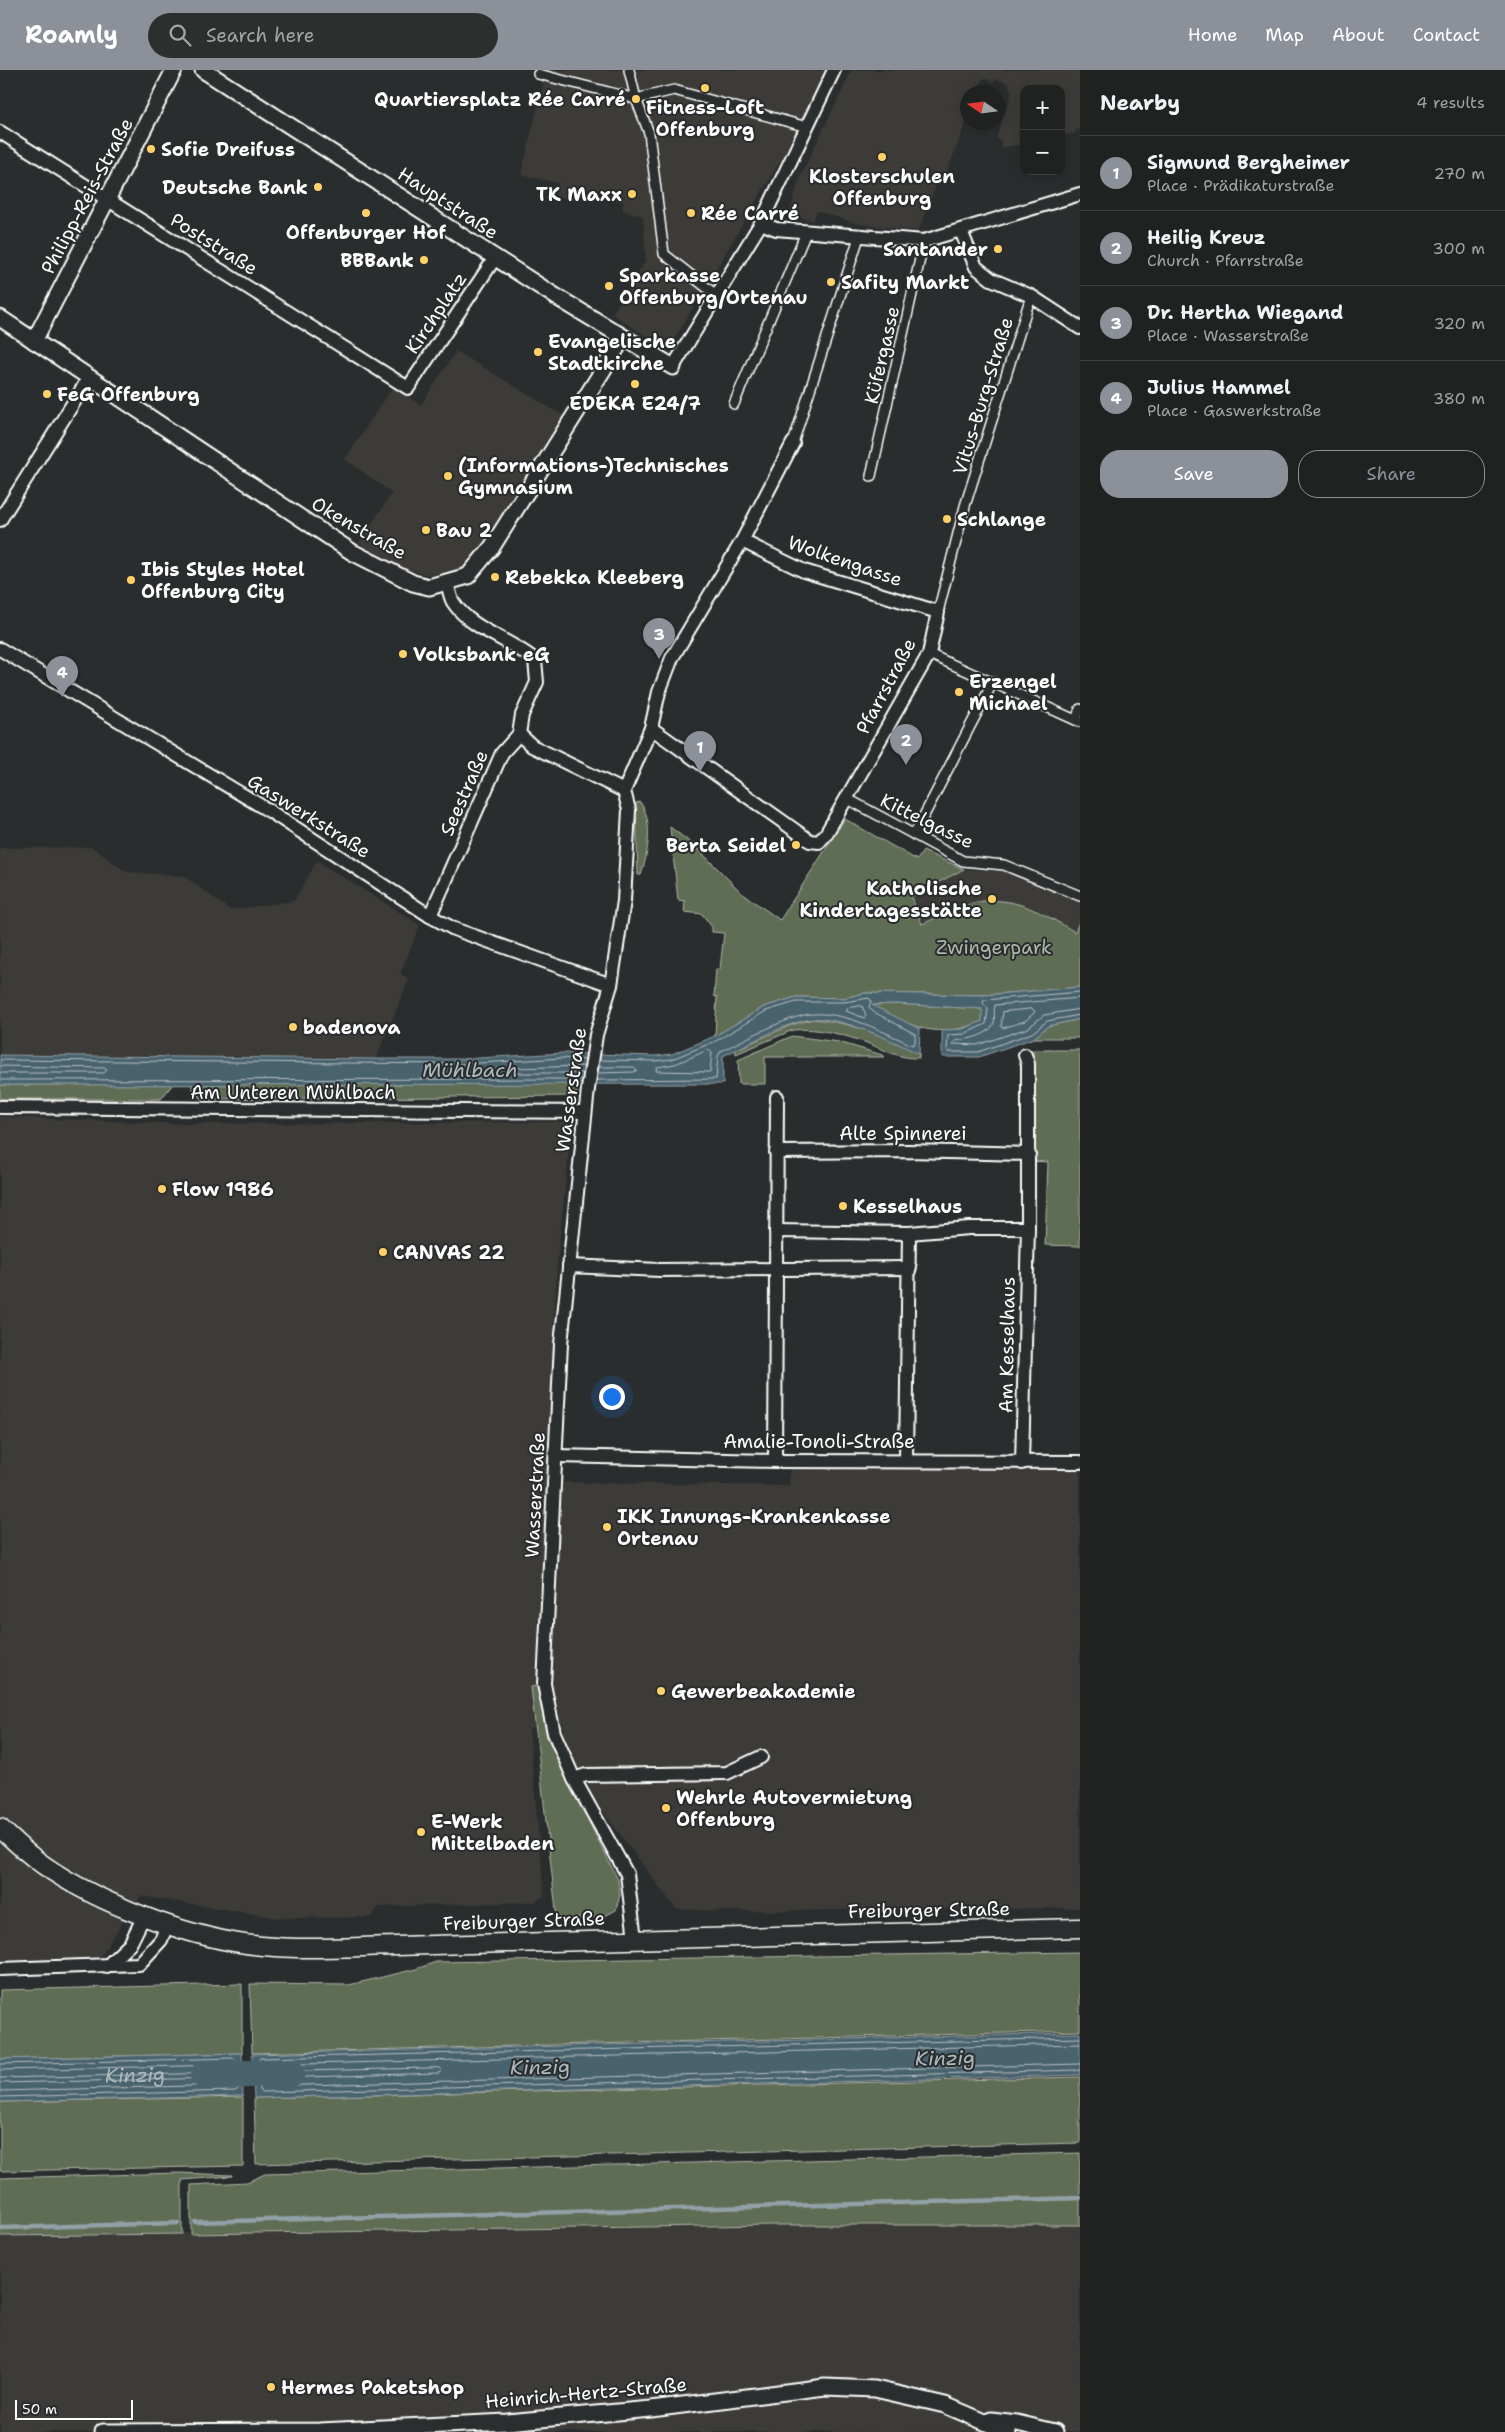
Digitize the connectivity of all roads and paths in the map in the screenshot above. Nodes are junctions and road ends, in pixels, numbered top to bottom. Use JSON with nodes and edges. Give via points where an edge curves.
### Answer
{"nodes":[{"id":1,"x":174,"y":70,"type":"edge"},
{"id":2,"x":203,"y":70,"type":"edge"},
{"id":3,"x":629,"y":70,"type":"edge"},
{"id":4,"x":834,"y":70,"type":"edge"},
{"id":5,"x":538,"y":74,"type":"dead end"},
{"id":6,"x":636,"y":99,"type":"junction"},
{"id":7,"x":807,"y":127,"type":"junction"},
{"id":8,"x":0,"y":132,"type":"edge"},
{"id":9,"x":1080,"y":194,"type":"edge"},
{"id":10,"x":108,"y":199,"type":"junction"},
{"id":11,"x":761,"y":223,"type":"junction"},
{"id":12,"x":807,"y":230,"type":"junction"},
{"id":13,"x":961,"y":231,"type":"junction"},
{"id":14,"x":860,"y":234,"type":"junction"},
{"id":15,"x":924,"y":241,"type":"junction"},
{"id":16,"x":495,"y":258,"type":"junction"},
{"id":17,"x":716,"y":295,"type":"junction"},
{"id":18,"x":1031,"y":296,"type":"junction"},
{"id":19,"x":0,"y":318,"type":"edge"},
{"id":20,"x":1080,"y":328,"type":"edge"},
{"id":21,"x":624,"y":338,"type":"junction"},
{"id":22,"x":34,"y":341,"type":"junction"},
{"id":23,"x":673,"y":367,"type":"joint"},
{"id":24,"x":89,"y":378,"type":"junction"},
{"id":25,"x":408,"y":388,"type":"joint"},
{"id":26,"x":734,"y":404,"type":"dead end"},
{"id":27,"x":793,"y":444,"type":"joint"},
{"id":28,"x":871,"y":476,"type":"dead end"},
{"id":29,"x":966,"y":506,"type":"joint"},
{"id":30,"x":0,"y":520,"type":"edge"},
{"id":31,"x":742,"y":541,"type":"junction"},
{"id":32,"x":447,"y":583,"type":"junction"},
{"id":33,"x":938,"y":612,"type":"junction"},
{"id":34,"x":0,"y":649,"type":"edge"},
{"id":35,"x":929,"y":654,"type":"junction"},
{"id":36,"x":993,"y":682,"type":"junction"},
{"id":37,"x":1080,"y":709,"type":"edge"},
{"id":38,"x":1078,"y":721,"type":"edge"},
{"id":39,"x":651,"y":728,"type":"junction"},
{"id":40,"x":519,"y":734,"type":"junction"},
{"id":41,"x":624,"y":791,"type":"junction"},
{"id":42,"x":846,"y":798,"type":"junction"},
{"id":43,"x":914,"y":836,"type":"junction"},
{"id":44,"x":1080,"y":896,"type":"edge"},
{"id":45,"x":430,"y":916,"type":"junction"},
{"id":46,"x":611,"y":985,"type":"junction"},
{"id":47,"x":1025,"y":1055,"type":"dead end"},
{"id":48,"x":777,"y":1097,"type":"dead end"},
{"id":49,"x":0,"y":1107,"type":"edge"},
{"id":50,"x":585,"y":1112,"type":"junction"},
{"id":51,"x":776,"y":1152,"type":"junction"},
{"id":52,"x":1029,"y":1154,"type":"junction"},
{"id":53,"x":1028,"y":1228,"type":"junction"},
{"id":54,"x":776,"y":1232,"type":"junction"},
{"id":55,"x":909,"y":1233,"type":"junction"},
{"id":56,"x":569,"y":1266,"type":"junction"},
{"id":57,"x":910,"y":1268,"type":"junction"},
{"id":58,"x":776,"y":1270,"type":"junction"},
{"id":59,"x":557,"y":1456,"type":"junction"},
{"id":60,"x":906,"y":1460,"type":"junction"},
{"id":61,"x":774,"y":1461,"type":"junction"},
{"id":62,"x":1080,"y":1462,"type":"edge"},
{"id":63,"x":1022,"y":1463,"type":"junction"},
{"id":64,"x":761,"y":1757,"type":"dead end"},
{"id":65,"x":574,"y":1779,"type":"junction"},
{"id":66,"x":0,"y":1828,"type":"edge"},
{"id":67,"x":144,"y":1916,"type":"junction"},
{"id":68,"x":167,"y":1925,"type":"junction"},
{"id":69,"x":1080,"y":1928,"type":"edge"},
{"id":70,"x":636,"y":1939,"type":"junction"},
{"id":71,"x":107,"y":1966,"type":"junction"},
{"id":72,"x":0,"y":1968,"type":"edge"},
{"id":73,"x":977,"y":2419,"type":"junction"},
{"id":74,"x":995,"y":2429,"type":"edge"},
{"id":75,"x":103,"y":2432,"type":"edge"},
{"id":76,"x":1008,"y":2432,"type":"edge"},
{"id":77,"x":1055,"y":2432,"type":"edge"}],
"edges":[{"from":1,"to":10,"type":"street","name":"Philipp-Reis-Straße"},
{"from":2,"to":16,"type":"street","name":"Hauptstraße"},
{"from":3,"to":6,"type":"street"},
{"from":4,"to":7,"type":"street"},
{"from":5,"to":6,"type":"street"},
{"from":6,"to":7,"type":"street","via":[[674,90]]},
{"from":6,"to":17,"type":"street","via":[[649,133],[664,254]]},
{"from":7,"to":11,"type":"street"},
{"from":8,"to":10,"type":"street","name":"Poststraße"},
{"from":9,"to":13,"type":"street"},
{"from":10,"to":22,"type":"street","name":"Philipp-Reis-Straße"},
{"from":10,"to":25,"type":"street","name":"Poststraße"},
{"from":11,"to":12,"type":"street","via":[[776,229]]},
{"from":11,"to":17,"type":"street"},
{"from":12,"to":14,"type":"street"},
{"from":12,"to":26,"type":"street"},
{"from":13,"to":15,"type":"street"},
{"from":13,"to":18,"type":"street","via":[[976,267],[992,279]]},
{"from":14,"to":15,"type":"street"},
{"from":14,"to":27,"type":"street"},
{"from":15,"to":28,"type":"street","name":"Küfergasse"},
{"from":16,"to":21,"type":"street","name":"Hauptstraße"},
{"from":16,"to":25,"type":"street","name":"Kirchplatz"},
{"from":17,"to":23,"type":"street"},
{"from":18,"to":20,"type":"street"},
{"from":18,"to":29,"type":"street","name":"Vitus-Burg-Straße"},
{"from":19,"to":22,"type":"street","name":"Okenstraße"},
{"from":21,"to":23,"type":"street","name":"Hauptstraße"},
{"from":21,"to":32,"type":"street","name":"Okenstraße","via":[[492,547],[468,576]]},
{"from":22,"to":24,"type":"street","name":"Okenstraße"},
{"from":24,"to":30,"type":"street"},
{"from":24,"to":32,"type":"street","name":"Okenstraße","via":[[352,552],[414,583],[429,587]]},
{"from":27,"to":31,"type":"street"},
{"from":29,"to":33,"type":"street","name":"Pfarrstraße"},
{"from":31,"to":33,"type":"street","name":"Wolkengasse","via":[[804,571]]},
{"from":31,"to":39,"type":"street","via":[[672,658],[659,692]]},
{"from":32,"to":40,"type":"street","name":"Seestraße","via":[[452,601],[469,620],[520,647],[535,660],[537,682],[522,715]]},
{"from":33,"to":35,"type":"street","name":"Pfarrstraße"},
{"from":34,"to":45,"type":"street","name":"Gaswerkstraße","via":[[271,812]]},
{"from":35,"to":36,"type":"street"},
{"from":35,"to":42,"type":"street","name":"Pfarrstraße"},
{"from":36,"to":38,"type":"street"},
{"from":36,"to":43,"type":"street"},
{"from":37,"to":38,"type":"street"},
{"from":39,"to":41,"type":"street"},
{"from":39,"to":42,"type":"street","name":"Pfarrstraße","via":[[810,841],[819,842],[826,834]]},
{"from":40,"to":41,"type":"street","via":[[532,746]]},
{"from":40,"to":45,"type":"street","name":"Seestraße","via":[[502,753]]},
{"from":41,"to":46,"type":"street","name":"Wasserstraße","via":[[629,810],[628,851]]},
{"from":42,"to":43,"type":"street","name":"Kittelgasse"},
{"from":43,"to":44,"type":"street","name":"Kittelgasse","via":[[963,861],[1004,865]]},
{"from":45,"to":46,"type":"street","name":"Gaswerkstraße","via":[[454,929]]},
{"from":46,"to":50,"type":"street","name":"Wasserstraße","via":[[594,1048]]},
{"from":47,"to":52,"type":"street","name":"Am Kesselhaus","via":[[1028,1064]]},
{"from":48,"to":51,"type":"street"},
{"from":49,"to":50,"type":"street","name":"Am Unteren Mühlbach"},
{"from":50,"to":56,"type":"street","name":"Wasserstraße"},
{"from":51,"to":52,"type":"street","name":"Alte Spinnerei"},
{"from":51,"to":54,"type":"street"},
{"from":52,"to":53,"type":"street","name":"Am Kesselhaus"},
{"from":53,"to":55,"type":"street"},
{"from":53,"to":63,"type":"street","name":"Am Kesselhaus"},
{"from":54,"to":55,"type":"street"},
{"from":54,"to":58,"type":"street"},
{"from":55,"to":57,"type":"street"},
{"from":56,"to":58,"type":"street"},
{"from":56,"to":59,"type":"street","name":"Wasserstraße"},
{"from":57,"to":58,"type":"street"},
{"from":57,"to":60,"type":"street"},
{"from":58,"to":61,"type":"street"},
{"from":59,"to":61,"type":"street","name":"Amalie-Tonoli-Straße"},
{"from":59,"to":65,"type":"street","name":"Wasserstraße","via":[[544,1684],[554,1733]]},
{"from":60,"to":61,"type":"street","name":"Amalie-Tonoli-Straße"},
{"from":60,"to":63,"type":"street","name":"Amalie-Tonoli-Straße"},
{"from":62,"to":63,"type":"street","name":"Amalie-Tonoli-Straße"},
{"from":64,"to":65,"type":"street","via":[[727,1773],[586,1774]]},
{"from":65,"to":70,"type":"street","name":"Wasserstraße","via":[[627,1874]]},
{"from":66,"to":67,"type":"main road","name":"Freiburger Straße","via":[[35,1859],[77,1885]]},
{"from":67,"to":68,"type":"main road","name":"Freiburger Straße"},
{"from":67,"to":71,"type":"street","via":[[130,1944]]},
{"from":68,"to":70,"type":"main road","name":"Freiburger Straße","via":[[234,1942],[286,1947]]},
{"from":68,"to":71,"type":"street","via":[[161,1940],[139,1964]]},
{"from":69,"to":70,"type":"main road","name":"Freiburger Straße"},
{"from":71,"to":72,"type":"street"},
{"from":73,"to":74,"type":"street","name":"Heinrich-Hertz-Straße"},
{"from":73,"to":75,"type":"street","name":"Heinrich-Hertz-Straße","via":[[923,2399],[875,2389],[825,2387],[642,2410],[507,2422],[320,2431]]},
{"from":73,"to":77,"type":"street","name":"Heinrich-Hertz-Straße","via":[[1017,2423]]},
{"from":74,"to":76,"type":"street","name":"Heinrich-Hertz-Straße"}]}
